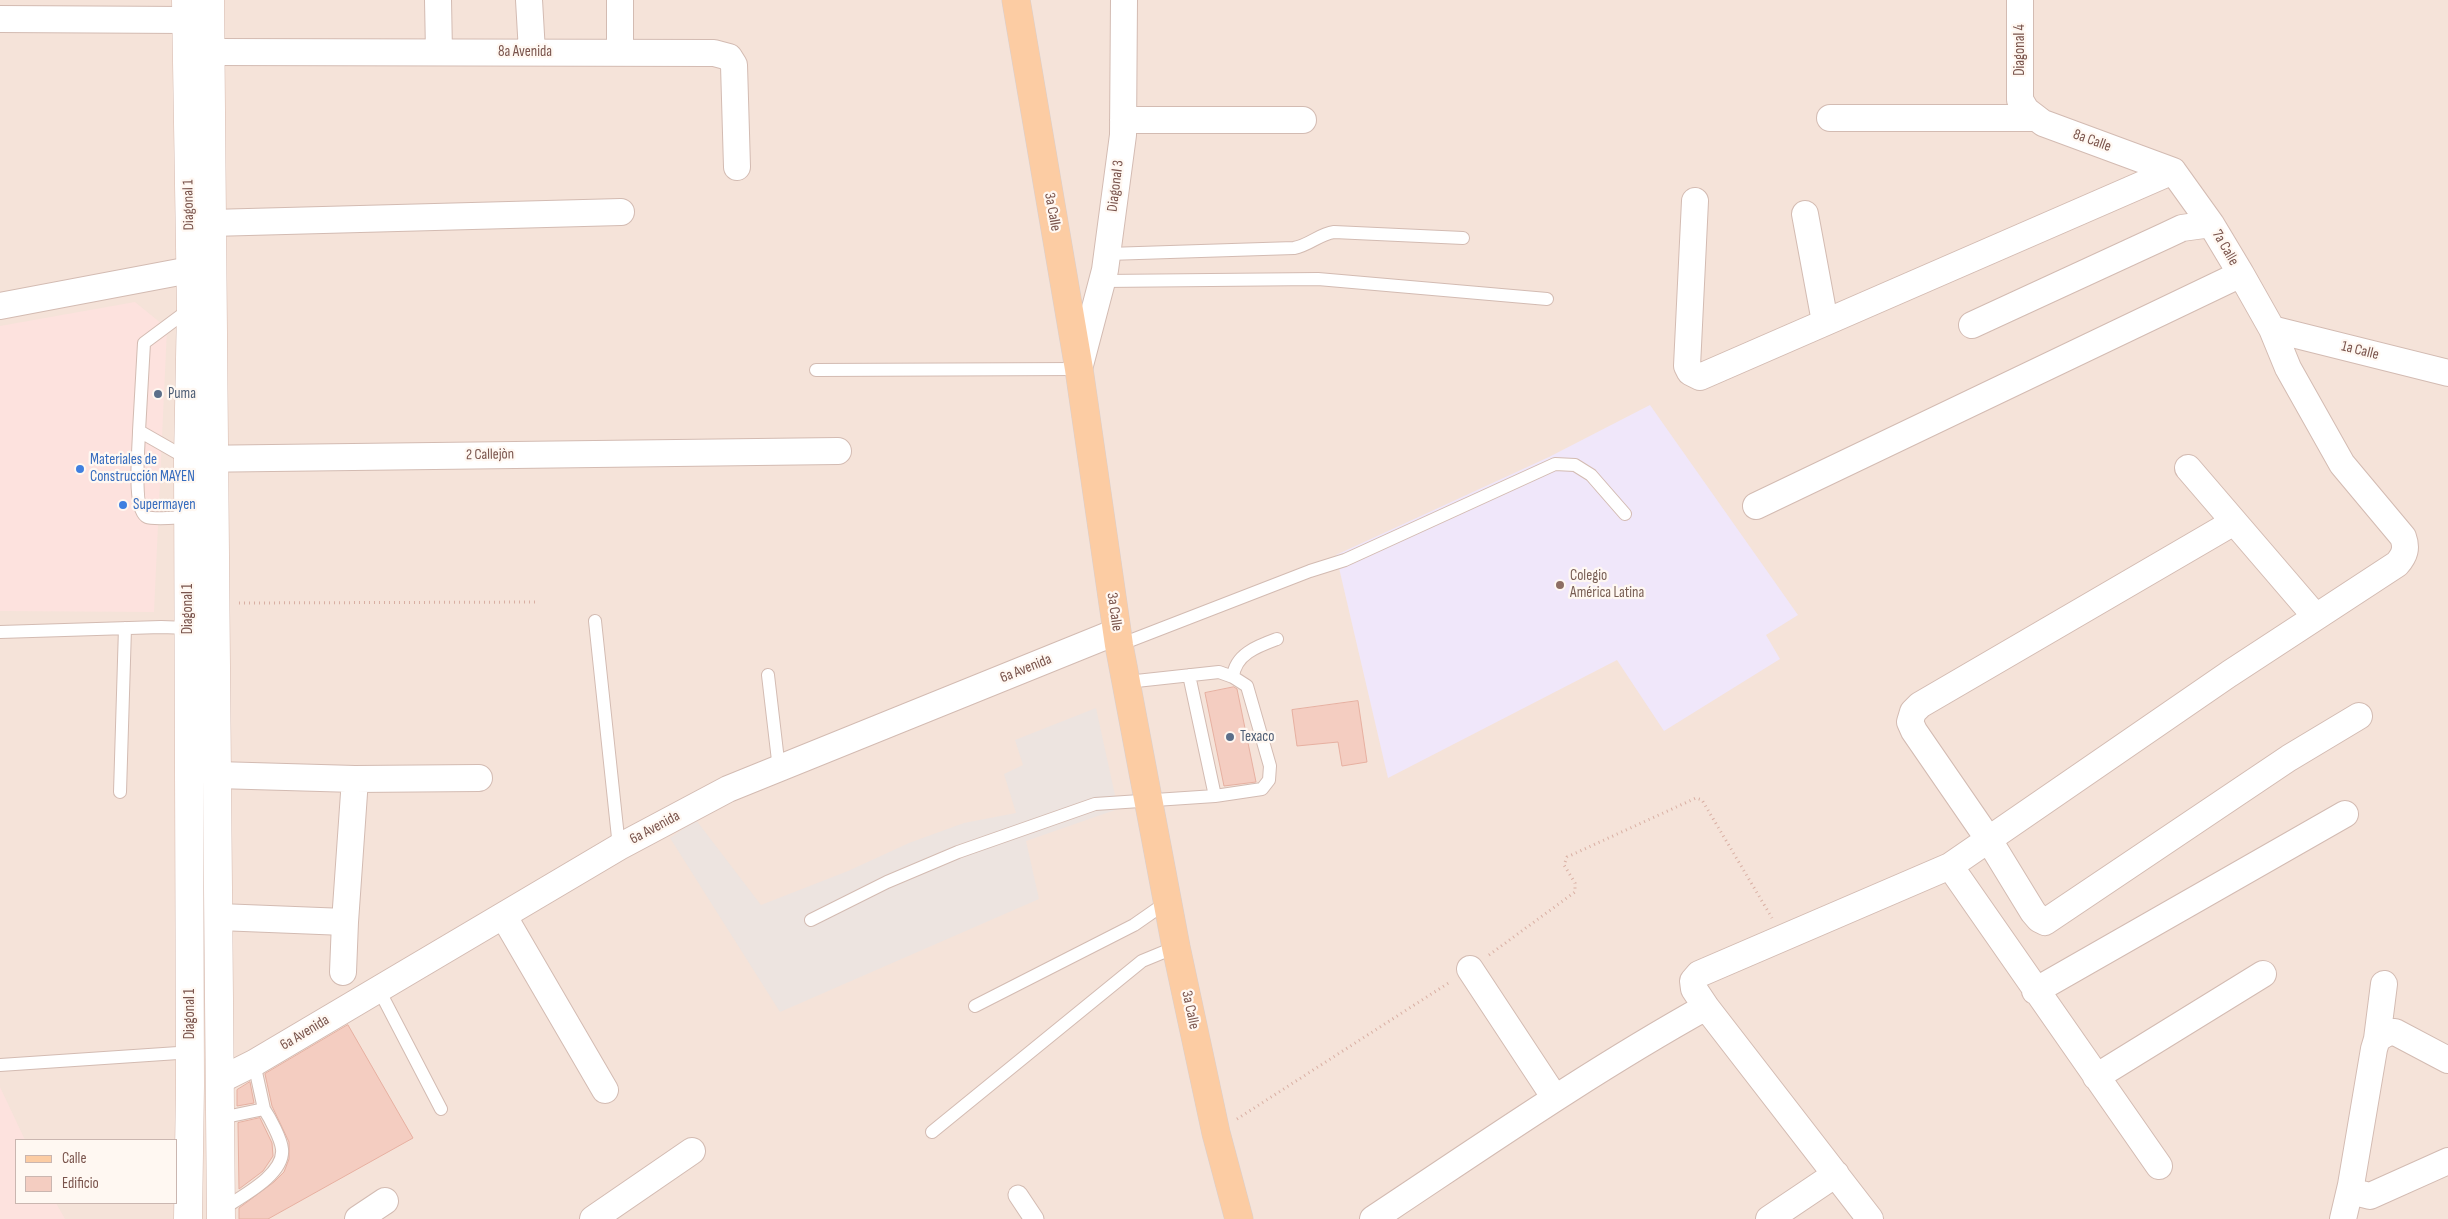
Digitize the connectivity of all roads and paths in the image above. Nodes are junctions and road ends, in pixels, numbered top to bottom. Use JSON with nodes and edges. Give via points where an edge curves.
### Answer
{"nodes":[{"id":1,"x":438,"y":0,"type":"edge"},
{"id":2,"x":530,"y":0,"type":"edge"},
{"id":3,"x":620,"y":0,"type":"edge"},
{"id":4,"x":1016,"y":0,"type":"edge"},
{"id":5,"x":1124,"y":0,"type":"edge"},
{"id":6,"x":2020,"y":0,"type":"edge"},
{"id":7,"x":198,"y":11,"type":"edge"},
{"id":8,"x":0,"y":20,"type":"edge"},
{"id":9,"x":210,"y":52,"type":"junction"},
{"id":10,"x":439,"y":52,"type":"junction"},
{"id":11,"x":532,"y":52,"type":"junction"},
{"id":12,"x":620,"y":53,"type":"junction"},
{"id":13,"x":198,"y":78,"type":"junction"},
{"id":14,"x":2027,"y":109,"type":"junction"},
{"id":15,"x":1830,"y":118,"type":"dead end"},
{"id":16,"x":1123,"y":120,"type":"junction"},
{"id":17,"x":1303,"y":120,"type":"dead end"},
{"id":18,"x":737,"y":167,"type":"dead end"},
{"id":19,"x":2173,"y":171,"type":"junction"},
{"id":20,"x":1695,"y":201,"type":"dead end"},
{"id":21,"x":621,"y":212,"type":"dead end"},
{"id":22,"x":1806,"y":214,"type":"dead end"},
{"id":23,"x":211,"y":223,"type":"junction"},
{"id":24,"x":2211,"y":224,"type":"junction"},
{"id":25,"x":1463,"y":238,"type":"dead end"},
{"id":26,"x":1108,"y":254,"type":"junction"},
{"id":27,"x":190,"y":270,"type":"junction"},
{"id":28,"x":2240,"y":274,"type":"junction"},
{"id":29,"x":1103,"y":281,"type":"junction"},
{"id":30,"x":1547,"y":299,"type":"dead end"},
{"id":31,"x":0,"y":306,"type":"edge"},
{"id":32,"x":191,"y":308,"type":"junction"},
{"id":33,"x":1825,"y":322,"type":"junction"},
{"id":34,"x":1972,"y":325,"type":"dead end"},
{"id":35,"x":2272,"y":329,"type":"junction"},
{"id":36,"x":1079,"y":369,"type":"junction"},
{"id":37,"x":816,"y":370,"type":"dead end"},
{"id":38,"x":2448,"y":373,"type":"edge"},
{"id":39,"x":139,"y":431,"type":"junction"},
{"id":40,"x":838,"y":451,"type":"dead end"},
{"id":41,"x":201,"y":458,"type":"junction"},
{"id":42,"x":2188,"y":468,"type":"dead end"},
{"id":43,"x":1756,"y":506,"type":"dead end"},
{"id":44,"x":1624,"y":514,"type":"dead end"},
{"id":45,"x":201,"y":517,"type":"junction"},
{"id":46,"x":2234,"y":522,"type":"junction"},
{"id":47,"x":538,"y":602,"type":"dead end"},
{"id":48,"x":216,"y":604,"type":"junction"},
{"id":49,"x":2316,"y":617,"type":"junction"},
{"id":50,"x":595,"y":620,"type":"dead end"},
{"id":51,"x":125,"y":628,"type":"junction"},
{"id":52,"x":188,"y":628,"type":"junction"},
{"id":53,"x":0,"y":632,"type":"edge"},
{"id":54,"x":1118,"y":639,"type":"junction"},
{"id":55,"x":1277,"y":639,"type":"dead end"},
{"id":56,"x":768,"y":675,"type":"dead end"},
{"id":57,"x":1189,"y":675,"type":"junction"},
{"id":58,"x":1233,"y":677,"type":"junction"},
{"id":59,"x":1127,"y":682,"type":"junction"},
{"id":60,"x":2359,"y":716,"type":"dead end"},
{"id":61,"x":778,"y":769,"type":"junction"},
{"id":62,"x":217,"y":774,"type":"junction"},
{"id":63,"x":479,"y":778,"type":"dead end"},
{"id":64,"x":355,"y":779,"type":"junction"},
{"id":65,"x":120,"y":792,"type":"dead end"},
{"id":66,"x":1215,"y":796,"type":"junction"},
{"id":67,"x":1148,"y":799,"type":"junction"},
{"id":68,"x":2344,"y":814,"type":"dead end"},
{"id":69,"x":1988,"y":840,"type":"junction"},
{"id":70,"x":619,"y":847,"type":"junction"},
{"id":71,"x":1950,"y":866,"type":"junction"},
{"id":72,"x":1167,"y":902,"type":"junction"},
{"id":73,"x":505,"y":915,"type":"junction"},
{"id":74,"x":219,"y":917,"type":"junction"},
{"id":75,"x":811,"y":920,"type":"dead end"},
{"id":76,"x":344,"y":922,"type":"junction"},
{"id":77,"x":1785,"y":938,"type":"junction"},
{"id":78,"x":1176,"y":947,"type":"junction"},
{"id":79,"x":1470,"y":969,"type":"junction"},
{"id":80,"x":343,"y":972,"type":"dead end"},
{"id":81,"x":2263,"y":974,"type":"dead end"},
{"id":82,"x":2384,"y":984,"type":"dead end"},
{"id":83,"x":378,"y":988,"type":"junction"},
{"id":84,"x":2035,"y":991,"type":"junction"},
{"id":85,"x":975,"y":1006,"type":"dead end"},
{"id":86,"x":1706,"y":1006,"type":"junction"},
{"id":87,"x":2378,"y":1039,"type":"junction"},
{"id":88,"x":221,"y":1050,"type":"junction"},
{"id":89,"x":190,"y":1052,"type":"junction"},
{"id":90,"x":2448,"y":1060,"type":"edge"},
{"id":91,"x":254,"y":1063,"type":"junction"},
{"id":92,"x":0,"y":1066,"type":"edge"},
{"id":93,"x":2096,"y":1077,"type":"junction"},
{"id":94,"x":220,"y":1080,"type":"junction"},
{"id":95,"x":605,"y":1090,"type":"dead end"},
{"id":96,"x":1555,"y":1098,"type":"junction"},
{"id":97,"x":264,"y":1109,"type":"junction"},
{"id":98,"x":441,"y":1109,"type":"dead end"},
{"id":99,"x":221,"y":1118,"type":"junction"},
{"id":100,"x":932,"y":1132,"type":"dead end"},
{"id":101,"x":1216,"y":1133,"type":"junction"},
{"id":102,"x":692,"y":1151,"type":"dead end"},
{"id":103,"x":2448,"y":1162,"type":"edge"},
{"id":104,"x":2158,"y":1166,"type":"dead end"},
{"id":105,"x":1836,"y":1174,"type":"junction"},
{"id":106,"x":2351,"y":1185,"type":"junction"},
{"id":107,"x":1018,"y":1195,"type":"dead end"},
{"id":108,"x":385,"y":1201,"type":"dead end"},
{"id":109,"x":221,"y":1215,"type":"edge"},
{"id":110,"x":1375,"y":1218,"type":"edge"},
{"id":111,"x":188,"y":1219,"type":"edge"},
{"id":112,"x":358,"y":1219,"type":"edge"},
{"id":113,"x":593,"y":1219,"type":"edge"},
{"id":114,"x":1034,"y":1219,"type":"edge"},
{"id":115,"x":1239,"y":1219,"type":"edge"},
{"id":116,"x":1769,"y":1219,"type":"edge"},
{"id":117,"x":1870,"y":1219,"type":"edge"},
{"id":118,"x":2343,"y":1219,"type":"edge"}],
"edges":[{"from":1,"to":10,"type":"street"},
{"from":2,"to":11,"type":"street"},
{"from":3,"to":12,"type":"street"},
{"from":4,"to":36,"type":"main road","name":"3a Calle"},
{"from":5,"to":16,"type":"street","name":"Diagonal 3"},
{"from":6,"to":14,"type":"street","name":"Diagonal 4"},
{"from":7,"to":8,"type":"street"},
{"from":7,"to":9,"type":"main road","name":"Diagonal 1"},
{"from":7,"to":13,"type":"main road","name":"Diagonal 1"},
{"from":9,"to":10,"type":"street","name":"8a Avenida"},
{"from":9,"to":13,"type":"main road","name":"Diagonal 1"},
{"from":10,"to":11,"type":"street","name":"8a Avenida"},
{"from":11,"to":12,"type":"street","name":"8a Avenida"},
{"from":12,"to":18,"type":"street","name":"8a Avenida","via":[[714,53],[729,57],[734,65]]},
{"from":13,"to":23,"type":"main road","name":"Diagonal 1"},
{"from":13,"to":27,"type":"main road","name":"Diagonal 1"},
{"from":14,"to":15,"type":"street"},
{"from":14,"to":19,"type":"street","name":"8a Calle","via":[[2044,123]]},
{"from":16,"to":17,"type":"street"},
{"from":16,"to":26,"type":"street","name":"Diagonal 3"},
{"from":19,"to":24,"type":"street","name":"7a Calle"},
{"from":19,"to":33,"type":"street"},
{"from":20,"to":33,"type":"street","via":[[1687,366],[1690,372],[1700,377]]},
{"from":21,"to":23,"type":"street"},
{"from":22,"to":33,"type":"street"},
{"from":23,"to":41,"type":"main road","name":"Diagonal 1"},
{"from":24,"to":28,"type":"street","name":"7a Calle"},
{"from":24,"to":34,"type":"street","via":[[2182,228]]},
{"from":25,"to":26,"type":"lane","via":[[1334,232],[1294,248]]},
{"from":26,"to":29,"type":"street","name":"Diagonal 3"},
{"from":27,"to":31,"type":"street"},
{"from":27,"to":32,"type":"main road","name":"Diagonal 1"},
{"from":28,"to":35,"type":"street","name":"7a Calle"},
{"from":28,"to":43,"type":"street"},
{"from":29,"to":30,"type":"lane","via":[[1318,280]]},
{"from":29,"to":36,"type":"street","name":"Diagonal 3"},
{"from":32,"to":39,"type":"lane","via":[[144,343]]},
{"from":32,"to":41,"type":"main road","name":"Diagonal 1"},
{"from":35,"to":38,"type":"street","name":"1a Calle"},
{"from":35,"to":49,"type":"street","name":"7a Calle","via":[[2288,368],[2342,464],[2403,537],[2406,546],[2396,564]]},
{"from":36,"to":37,"type":"lane"},
{"from":36,"to":54,"type":"main road","name":"3a Calle"},
{"from":39,"to":41,"type":"lane"},
{"from":39,"to":45,"type":"lane","via":[[138,502],[142,513],[148,518]]},
{"from":40,"to":41,"type":"street"},
{"from":41,"to":45,"type":"main road","name":"Diagonal 1"},
{"from":42,"to":46,"type":"street"},
{"from":44,"to":54,"type":"lane","via":[[1592,475],[1575,465],[1555,464],[1345,560]]},
{"from":45,"to":48,"type":"main road","name":"Diagonal 1"},
{"from":45,"to":52,"type":"main road","name":"Diagonal 1"},
{"from":46,"to":49,"type":"street"},
{"from":46,"to":69,"type":"street","via":[[1913,712],[1910,722],[1914,731]]},
{"from":47,"to":48,"type":"path"},
{"from":48,"to":62,"type":"main road","name":"Diagonal 1"},
{"from":49,"to":69,"type":"street"},
{"from":50,"to":70,"type":"lane"},
{"from":51,"to":52,"type":"lane"},
{"from":51,"to":53,"type":"lane"},
{"from":51,"to":65,"type":"lane"},
{"from":52,"to":89,"type":"main road","name":"Diagonal 1"},
{"from":54,"to":59,"type":"main road","name":"3a Calle"},
{"from":54,"to":61,"type":"street","name":"6a Avenida"},
{"from":55,"to":58,"type":"lane","via":[[1256,647],[1239,660]]},
{"from":56,"to":61,"type":"lane"},
{"from":57,"to":58,"type":"lane","via":[[1219,672]]},
{"from":57,"to":59,"type":"lane"},
{"from":57,"to":66,"type":"lane"},
{"from":58,"to":66,"type":"lane","via":[[1247,686],[1270,766],[1269,780],[1262,789]]},
{"from":59,"to":67,"type":"main road","name":"3a Calle"},
{"from":60,"to":69,"type":"street","via":[[2289,758],[2045,922],[2033,912]]},
{"from":61,"to":70,"type":"street","name":"6a Avenida","via":[[728,790]]},
{"from":62,"to":64,"type":"street"},
{"from":62,"to":74,"type":"main road","name":"Diagonal 1"},
{"from":63,"to":64,"type":"street"},
{"from":64,"to":76,"type":"street"},
{"from":66,"to":67,"type":"lane"},
{"from":67,"to":72,"type":"main road","name":"3a Calle"},
{"from":67,"to":75,"type":"lane","via":[[1095,804],[958,852],[887,882]]},
{"from":68,"to":84,"type":"street"},
{"from":69,"to":71,"type":"street"},
{"from":70,"to":73,"type":"street","name":"6a Avenida"},
{"from":71,"to":77,"type":"street"},
{"from":71,"to":84,"type":"street"},
{"from":72,"to":78,"type":"main road","name":"3a Calle"},
{"from":72,"to":85,"type":"lane","via":[[1134,925]]},
{"from":73,"to":83,"type":"street","name":"6a Avenida"},
{"from":73,"to":95,"type":"street"},
{"from":74,"to":76,"type":"street"},
{"from":74,"to":88,"type":"main road","name":"Diagonal 1"},
{"from":76,"to":80,"type":"street"},
{"from":77,"to":79,"type":"path","via":[[1702,800],[1696,798],[1567,857],[1564,865],[1575,884],[1575,892]]},
{"from":77,"to":86,"type":"street","via":[[1699,974],[1693,981],[1694,989]]},
{"from":78,"to":100,"type":"lane","via":[[1142,962]]},
{"from":78,"to":101,"type":"main road","name":"3a Calle"},
{"from":79,"to":96,"type":"street"},
{"from":79,"to":101,"type":"path"},
{"from":81,"to":93,"type":"street"},
{"from":82,"to":87,"type":"street"},
{"from":83,"to":91,"type":"street","name":"6a Avenida"},
{"from":83,"to":98,"type":"lane"},
{"from":84,"to":93,"type":"street"},
{"from":86,"to":96,"type":"street"},
{"from":86,"to":105,"type":"street"},
{"from":87,"to":90,"type":"street","via":[[2395,1032]]},
{"from":87,"to":106,"type":"street"},
{"from":88,"to":89,"type":"lane"},
{"from":88,"to":94,"type":"main road","name":"Diagonal 1"},
{"from":89,"to":92,"type":"lane"},
{"from":89,"to":111,"type":"main road","name":"Diagonal 1"},
{"from":91,"to":94,"type":"street","name":"6a Avenida"},
{"from":91,"to":97,"type":"lane"},
{"from":93,"to":104,"type":"street"},
{"from":94,"to":99,"type":"main road","name":"Diagonal 1"},
{"from":96,"to":110,"type":"street"},
{"from":97,"to":99,"type":"lane"},
{"from":97,"to":109,"type":"lane","via":[[282,1149],[279,1165],[272,1175]]},
{"from":99,"to":109,"type":"main road","name":"Diagonal 1"},
{"from":101,"to":115,"type":"main road","name":"3a Calle"},
{"from":102,"to":113,"type":"street"},
{"from":103,"to":106,"type":"street","via":[[2370,1196],[2358,1193]]},
{"from":105,"to":116,"type":"street"},
{"from":105,"to":117,"type":"street"},
{"from":106,"to":118,"type":"street"},
{"from":107,"to":114,"type":"street"},
{"from":108,"to":112,"type":"street"}]}
